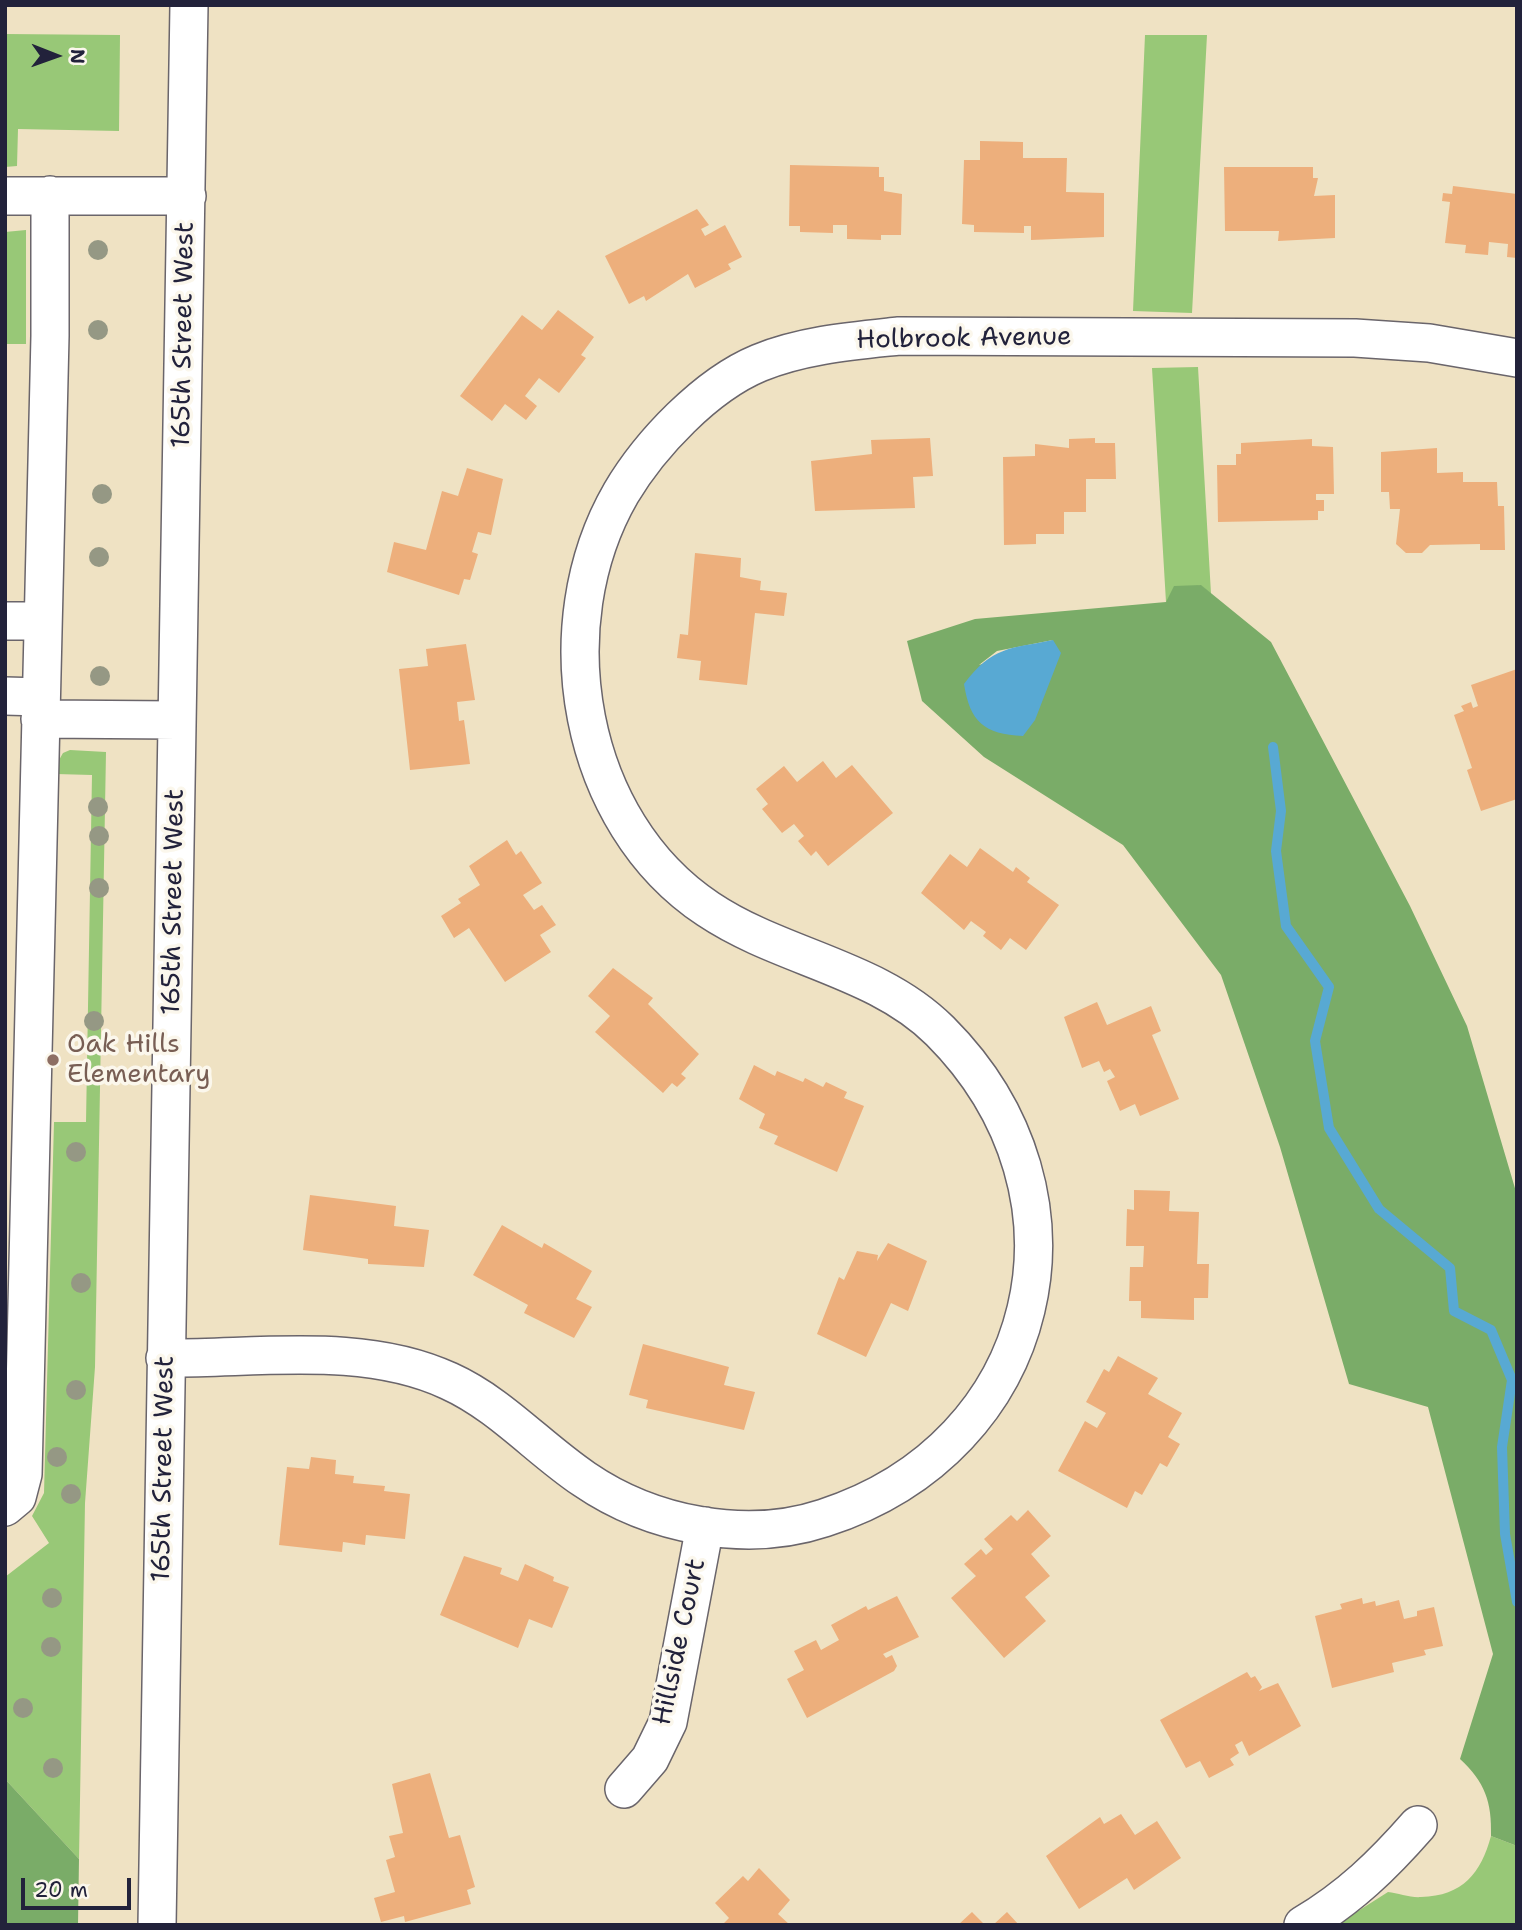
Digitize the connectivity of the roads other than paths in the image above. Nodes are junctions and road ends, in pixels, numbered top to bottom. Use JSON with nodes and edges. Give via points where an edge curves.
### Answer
{"nodes":[{"id":1,"x":189,"y":5,"type":"edge"},
{"id":2,"x":50,"y":195,"type":"junction"},
{"id":3,"x":5,"y":196,"type":"edge"},
{"id":4,"x":187,"y":196,"type":"junction"},
{"id":5,"x":1517,"y":358,"type":"edge"},
{"id":6,"x":5,"y":621,"type":"edge"},
{"id":7,"x":43,"y":621,"type":"junction"},
{"id":8,"x":29,"y":704,"type":"edge"},
{"id":9,"x":177,"y":720,"type":"junction"},
{"id":10,"x":20,"y":1082,"type":"edge"},
{"id":11,"x":165,"y":1358,"type":"junction"},
{"id":12,"x":15,"y":1366,"type":"edge"},
{"id":13,"x":5,"y":1507,"type":"edge"},
{"id":14,"x":705,"y":1527,"type":"junction"},
{"id":15,"x":624,"y":1789,"type":"dead end"},
{"id":16,"x":1418,"y":1825,"type":"dead end"},
{"id":17,"x":157,"y":1925,"type":"edge"},
{"id":18,"x":1303,"y":1925,"type":"edge"}],
"edges":[{"from":1,"to":4,"type":"street","name":"165th Street West"},
{"from":2,"to":3,"type":"street"},
{"from":2,"to":4,"type":"street"},
{"from":2,"to":7,"type":"street"},
{"from":4,"to":9,"type":"street","name":"165th Street West"},
{"from":5,"to":14,"type":"street","name":"Holbrook Avenue","via":[[1429,343],[1355,338],[912,336],[839,342],[765,361],[732,379],[688,413],[634,471],[597,546],[580,614],[584,709],[605,781],[650,857],[706,908],[871,984],[938,1029],[974,1069],[1000,1112],[1022,1163],[1032,1211],[1035,1261],[1025,1315],[1005,1367],[980,1410],[948,1448],[862,1506],[823,1519],[754,1530]]},
{"from":6,"to":7,"type":"street"},
{"from":7,"to":8,"type":"street"},
{"from":8,"to":9,"type":"street"},
{"from":8,"to":10,"type":"street"},
{"from":9,"to":11,"type":"street","name":"165th Street West"},
{"from":10,"to":12,"type":"street"},
{"from":11,"to":14,"type":"street","name":"Holbrook Avenue","via":[[332,1356],[390,1363],[449,1380],[622,1501]]},
{"from":11,"to":17,"type":"street","name":"165th Street West"},
{"from":12,"to":13,"type":"street","via":[[23,1474],[17,1497]]},
{"from":14,"to":15,"type":"street","name":"Hillside Court","via":[[668,1721],[650,1759]]},
{"from":16,"to":18,"type":"street","via":[[1380,1870],[1335,1907]]}]}
